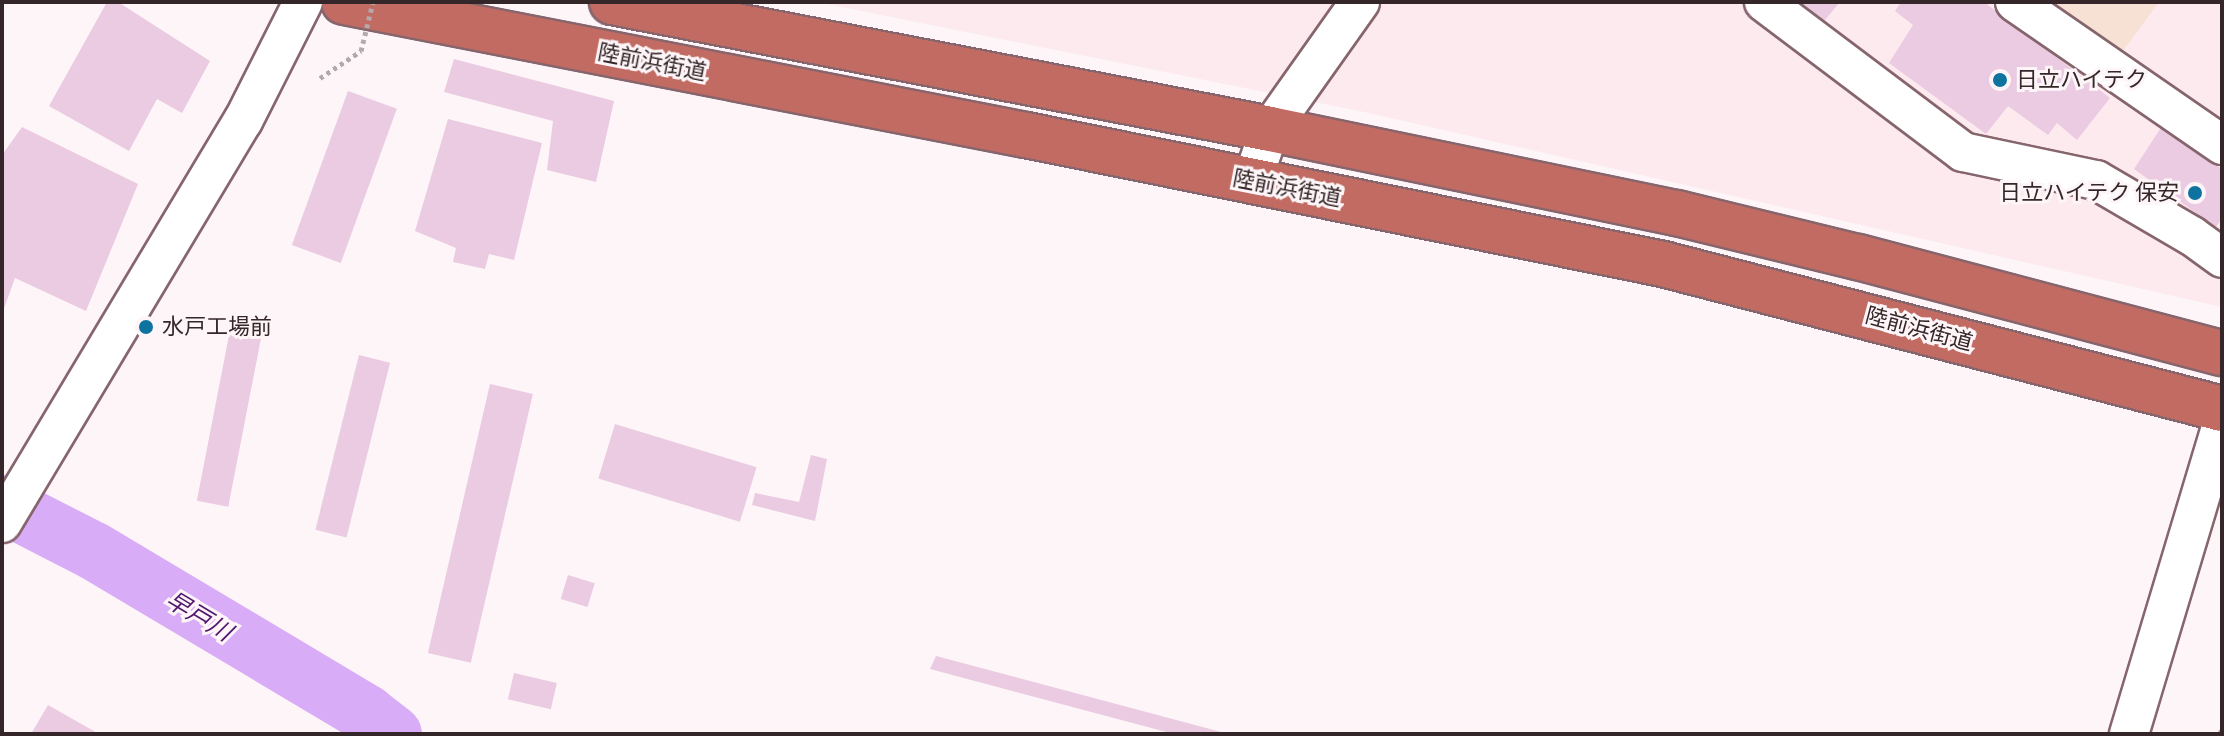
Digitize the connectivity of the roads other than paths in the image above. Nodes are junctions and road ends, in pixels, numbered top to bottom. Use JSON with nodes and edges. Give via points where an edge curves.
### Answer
{"nodes":[{"id":1,"x":303,"y":2,"type":"edge"},
{"id":2,"x":344,"y":2,"type":"edge"},
{"id":3,"x":612,"y":2,"type":"edge"},
{"id":4,"x":1360,"y":2,"type":"edge"},
{"id":5,"x":1764,"y":2,"type":"edge"},
{"id":6,"x":2015,"y":2,"type":"edge"},
{"id":7,"x":1270,"y":129,"type":"junction"},
{"id":8,"x":2222,"y":145,"type":"edge"},
{"id":9,"x":1252,"y":181,"type":"junction"},
{"id":10,"x":2222,"y":258,"type":"edge"},
{"id":11,"x":2222,"y":353,"type":"edge"},
{"id":12,"x":2222,"y":409,"type":"edge"},
{"id":13,"x":2222,"y":424,"type":"edge"},
{"id":14,"x":2,"y":523,"type":"edge"},
{"id":15,"x":2129,"y":734,"type":"edge"}],
"edges":[{"from":1,"to":14,"type":"street","via":[[243,121]]},
{"from":2,"to":9,"type":"highway","name":"陸前浜街道"},
{"from":3,"to":7,"type":"highway"},
{"from":4,"to":7,"type":"street"},
{"from":5,"to":10,"type":"street","via":[[1963,152],[2096,180]]},
{"from":6,"to":8,"type":"street"},
{"from":7,"to":9,"type":"street"},
{"from":7,"to":11,"type":"highway","via":[[1677,213]]},
{"from":9,"to":12,"type":"highway","name":"陸前浜街道","via":[[1663,264]]},
{"from":13,"to":15,"type":"street"}]}
